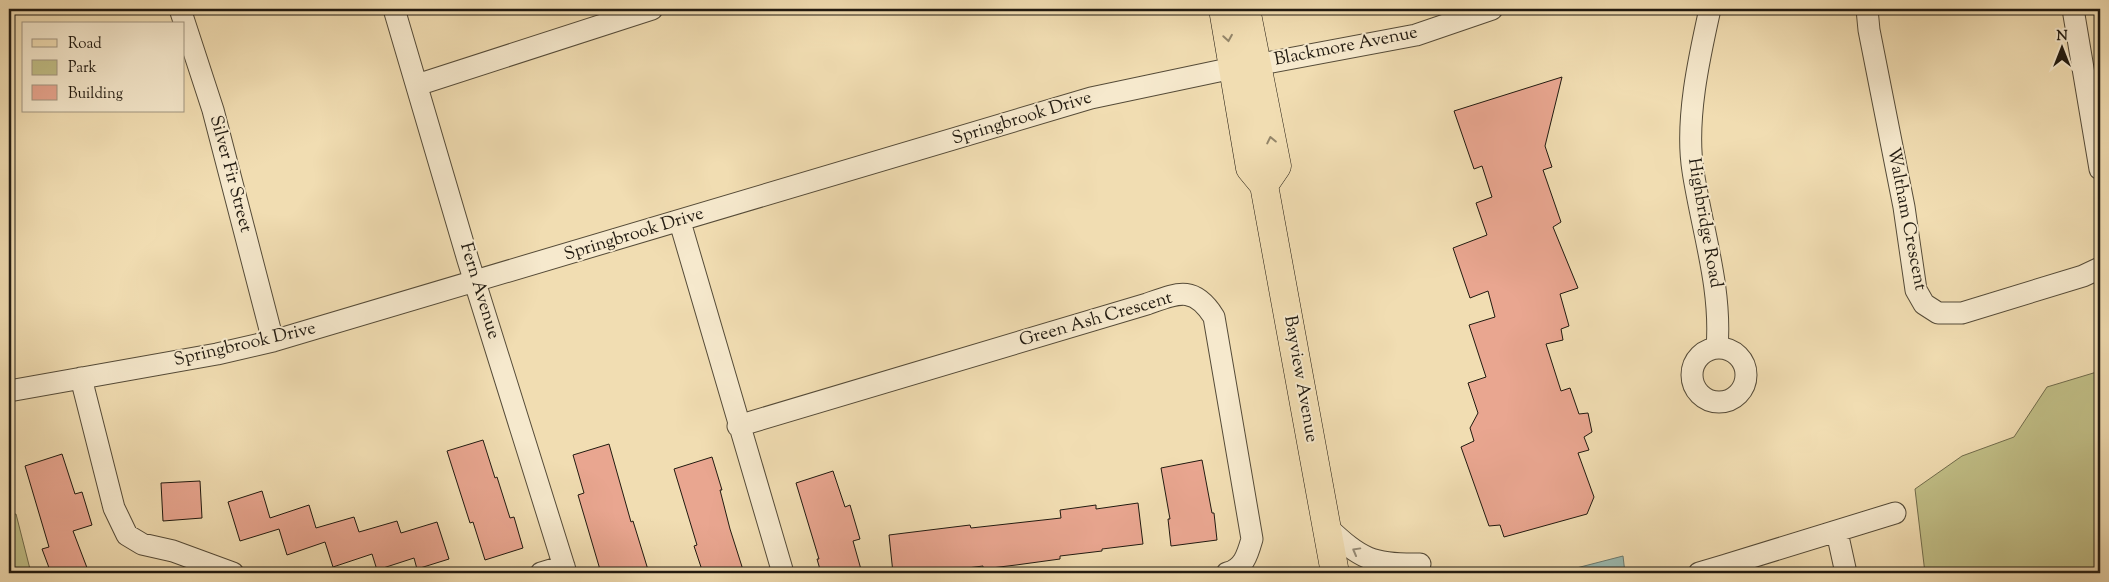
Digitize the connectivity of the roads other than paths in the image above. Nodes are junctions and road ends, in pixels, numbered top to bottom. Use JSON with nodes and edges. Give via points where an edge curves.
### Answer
{"nodes":[{"id":1,"x":180,"y":9,"type":"edge"},
{"id":2,"x":394,"y":9,"type":"edge"},
{"id":3,"x":652,"y":9,"type":"edge"},
{"id":4,"x":1223,"y":9,"type":"edge"},
{"id":5,"x":1246,"y":9,"type":"edge"},
{"id":6,"x":1710,"y":9,"type":"edge"},
{"id":7,"x":1867,"y":9,"type":"edge"},
{"id":8,"x":2073,"y":9,"type":"edge"},
{"id":9,"x":1485,"y":10,"type":"edge"},
{"id":10,"x":620,"y":13,"type":"edge"},
{"id":11,"x":184,"y":22,"type":"edge"},
{"id":12,"x":185,"y":24,"type":"edge"},
{"id":13,"x":1244,"y":66,"type":"junction"},
{"id":14,"x":417,"y":85,"type":"junction"},
{"id":15,"x":2100,"y":170,"type":"edge"},
{"id":16,"x":680,"y":222,"type":"junction"},
{"id":17,"x":2100,"y":268,"type":"edge"},
{"id":18,"x":476,"y":283,"type":"junction"},
{"id":19,"x":273,"y":341,"type":"junction"},
{"id":20,"x":1717,"y":348,"type":"dead end"},
{"id":21,"x":81,"y":378,"type":"junction"},
{"id":22,"x":9,"y":391,"type":"edge"},
{"id":23,"x":738,"y":426,"type":"junction"},
{"id":24,"x":1895,"y":513,"type":"dead end"},
{"id":25,"x":1327,"y":527,"type":"junction"},
{"id":26,"x":1837,"y":532,"type":"junction"},
{"id":27,"x":1727,"y":569,"type":"edge"},
{"id":28,"x":565,"y":570,"type":"edge"},
{"id":29,"x":234,"y":573,"type":"edge"},
{"id":30,"x":541,"y":573,"type":"edge"},
{"id":31,"x":783,"y":573,"type":"edge"},
{"id":32,"x":1227,"y":573,"type":"edge"},
{"id":33,"x":1335,"y":573,"type":"edge"},
{"id":34,"x":1409,"y":573,"type":"edge"},
{"id":35,"x":1699,"y":573,"type":"edge"},
{"id":36,"x":1846,"y":573,"type":"edge"}],
"edges":[{"from":1,"to":11,"type":"street","name":"Silver Fir Street"},
{"from":2,"to":14,"type":"street","name":"Fern Avenue"},
{"from":3,"to":10,"type":"street"},
{"from":4,"to":13,"type":"main road","name":"Bayview Avenue","one_way":true},
{"from":5,"to":13,"type":"main road","name":"Bayview Avenue"},
{"from":6,"to":20,"type":"street","name":"Highbridge Road","via":[[1697,74],[1691,143],[1692,170],[1717,298]]},
{"from":7,"to":17,"type":"street","name":"Waltham Crescent","via":[[1916,290],[1924,304],[1938,313],[1962,313],[2084,276]]},
{"from":8,"to":15,"type":"street"},
{"from":9,"to":13,"type":"street","name":"Blackmore Avenue","via":[[1416,35]]},
{"from":10,"to":14,"type":"street"},
{"from":12,"to":19,"type":"street","name":"Silver Fir Street","via":[[213,110]]},
{"from":13,"to":16,"type":"street","name":"Springbrook Drive","via":[[1091,98]]},
{"from":13,"to":25,"type":"main road","name":"Bayview Avenue","via":[[1277,166],[1264,185]]},
{"from":14,"to":18,"type":"street","name":"Fern Avenue"},
{"from":16,"to":18,"type":"street","name":"Springbrook Drive"},
{"from":16,"to":23,"type":"street"},
{"from":18,"to":19,"type":"street","name":"Springbrook Drive"},
{"from":18,"to":28,"type":"street","name":"Fern Avenue"},
{"from":19,"to":21,"type":"street","name":"Springbrook Drive"},
{"from":21,"to":22,"type":"street","name":"Springbrook Drive"},
{"from":21,"to":29,"type":"street","via":[[114,508],[127,535],[142,544]]},
{"from":23,"to":31,"type":"street"},
{"from":23,"to":32,"type":"street","name":"Green Ash Crescent","via":[[1170,296],[1190,294],[1205,303],[1214,317],[1252,539],[1245,561]]},
{"from":24,"to":26,"type":"street"},
{"from":25,"to":33,"type":"main road","name":"Bayview Avenue"},
{"from":34,"to":25,"type":"street","one_way":true,"via":[[1420,564],[1374,561],[1349,547]]},
{"from":26,"to":27,"type":"street"},
{"from":26,"to":36,"type":"street"},
{"from":27,"to":35,"type":"street"},
{"from":28,"to":30,"type":"street"}]}
